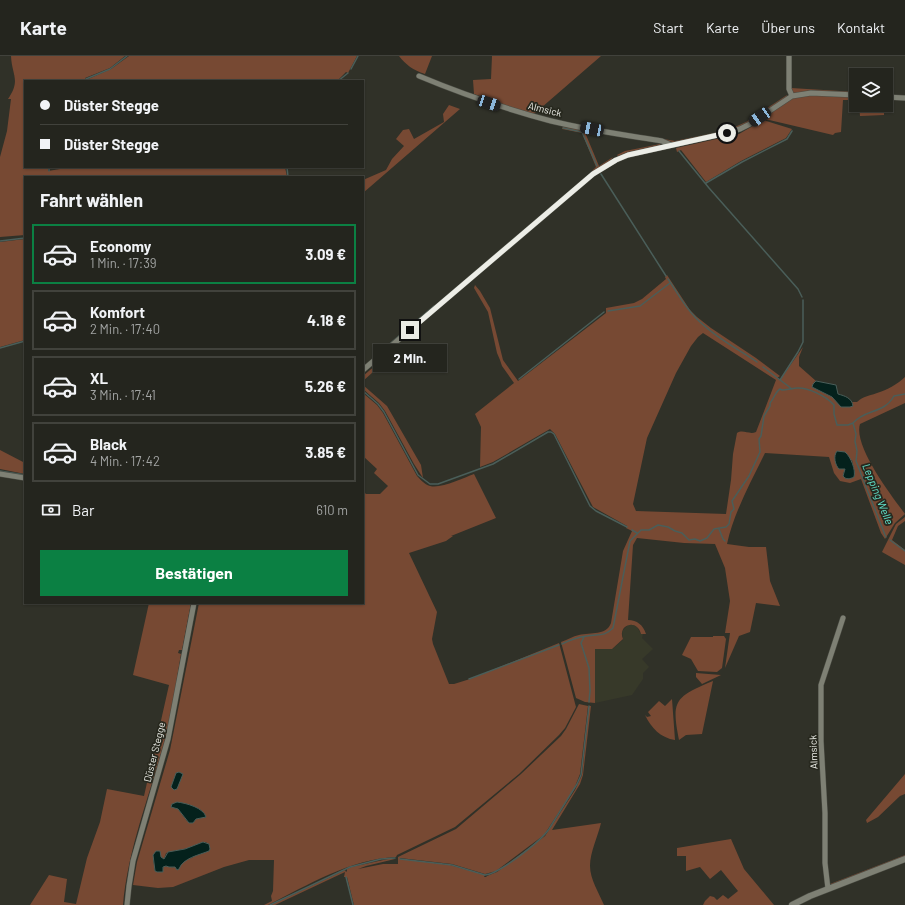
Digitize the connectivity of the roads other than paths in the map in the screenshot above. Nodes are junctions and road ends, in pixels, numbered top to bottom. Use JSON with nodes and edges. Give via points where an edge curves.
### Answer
{"nodes":[{"id":1,"x":789,"y":56,"type":"edge"},
{"id":2,"x":419,"y":76,"type":"dead end"},
{"id":3,"x":849,"y":95,"type":"edge"},
{"id":4,"x":792,"y":96,"type":"junction"},
{"id":5,"x":893,"y":97,"type":"edge"},
{"id":6,"x":905,"y":98,"type":"edge"},
{"id":7,"x":671,"y":145,"type":"junction"},
{"id":8,"x":364,"y":369,"type":"edge"},
{"id":9,"x":0,"y":474,"type":"edge"},
{"id":10,"x":24,"y":478,"type":"edge"},
{"id":11,"x":194,"y":604,"type":"edge"},
{"id":12,"x":843,"y":618,"type":"dead end"},
{"id":13,"x":905,"y":859,"type":"edge"},
{"id":14,"x":828,"y":889,"type":"junction"},
{"id":15,"x":127,"y":905,"type":"edge"},
{"id":16,"x":792,"y":905,"type":"edge"}],
"edges":[{"from":1,"to":4,"type":"street","via":[[789,89]]},
{"from":2,"to":7,"type":"street","name":"Almsick","via":[[462,94],[553,122],[662,141]]},
{"from":3,"to":4,"type":"street","via":[[811,93]]},
{"from":4,"to":7,"type":"street","via":[[740,129]]},
{"from":5,"to":6,"type":"street"},
{"from":7,"to":8,"type":"street","via":[[628,155],[593,174]]},
{"from":9,"to":10,"type":"street"},
{"from":11,"to":15,"type":"street","name":"Düster Stegge","via":[[168,739],[133,861]]},
{"from":12,"to":14,"type":"street","name":"Almsick","via":[[822,685],[821,741]]},
{"from":13,"to":14,"type":"street"},
{"from":14,"to":16,"type":"street"}]}
